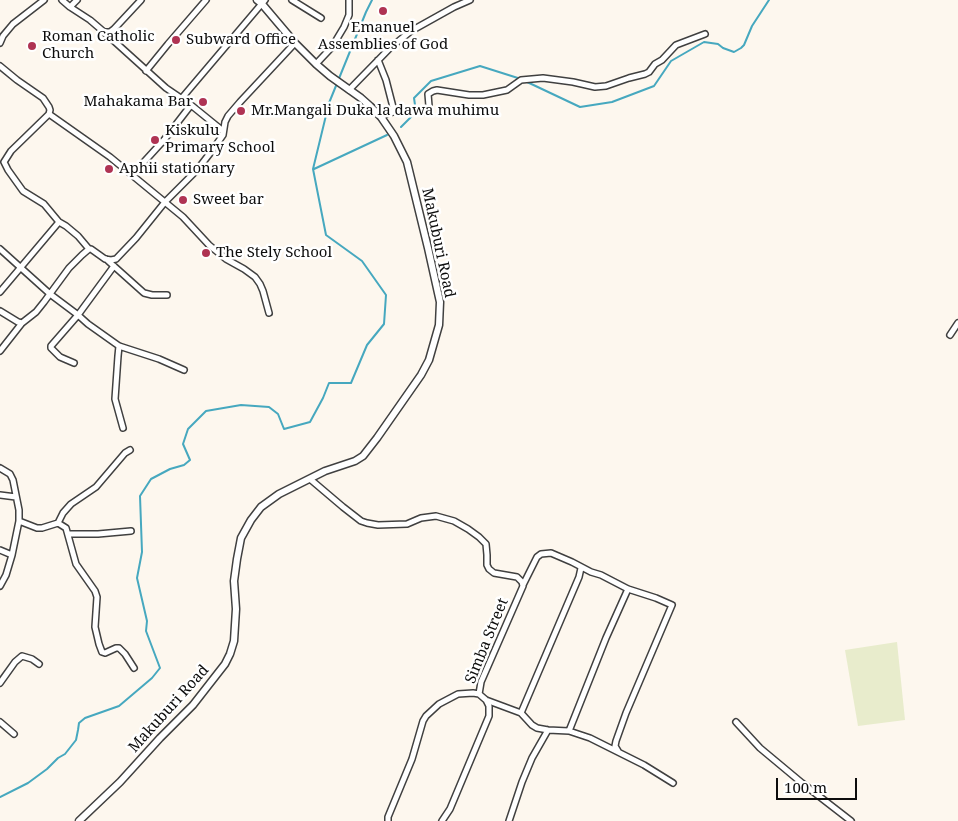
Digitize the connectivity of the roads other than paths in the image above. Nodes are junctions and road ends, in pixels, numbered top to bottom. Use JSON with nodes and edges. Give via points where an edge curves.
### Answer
{"nodes":[{"id":1,"x":44,"y":0,"type":"edge"},
{"id":2,"x":62,"y":0,"type":"edge"},
{"id":3,"x":77,"y":0,"type":"edge"},
{"id":4,"x":141,"y":0,"type":"edge"},
{"id":5,"x":206,"y":0,"type":"edge"},
{"id":6,"x":292,"y":0,"type":"edge"},
{"id":7,"x":349,"y":0,"type":"edge"},
{"id":8,"x":470,"y":0,"type":"edge"},
{"id":9,"x":261,"y":1,"type":"edge"},
{"id":10,"x":70,"y":7,"type":"junction"},
{"id":11,"x":321,"y":18,"type":"dead end"},
{"id":12,"x":104,"y":32,"type":"junction"},
{"id":13,"x":705,"y":34,"type":"dead end"},
{"id":14,"x":0,"y":43,"type":"edge"},
{"id":15,"x":295,"y":43,"type":"junction"},
{"id":16,"x":378,"y":60,"type":"junction"},
{"id":17,"x":316,"y":64,"type":"junction"},
{"id":18,"x":0,"y":66,"type":"edge"},
{"id":19,"x":146,"y":71,"type":"junction"},
{"id":20,"x":349,"y":90,"type":"junction"},
{"id":21,"x":181,"y":99,"type":"junction"},
{"id":22,"x":190,"y":105,"type":"junction"},
{"id":23,"x":394,"y":111,"type":"junction"},
{"id":24,"x":49,"y":114,"type":"junction"},
{"id":25,"x":380,"y":117,"type":"junction"},
{"id":26,"x":223,"y":131,"type":"junction"},
{"id":27,"x":2,"y":160,"type":"edge"},
{"id":28,"x":132,"y":176,"type":"junction"},
{"id":29,"x":166,"y":202,"type":"junction"},
{"id":30,"x":58,"y":222,"type":"junction"},
{"id":31,"x":0,"y":249,"type":"edge"},
{"id":32,"x":89,"y":249,"type":"junction"},
{"id":33,"x":105,"y":259,"type":"junction"},
{"id":34,"x":114,"y":266,"type":"junction"},
{"id":35,"x":21,"y":268,"type":"junction"},
{"id":36,"x":0,"y":292,"type":"edge"},
{"id":37,"x":50,"y":294,"type":"junction"},
{"id":38,"x":167,"y":296,"type":"dead end"},
{"id":39,"x":0,"y":311,"type":"edge"},
{"id":40,"x":269,"y":313,"type":"dead end"},
{"id":41,"x":78,"y":314,"type":"junction"},
{"id":42,"x":22,"y":323,"type":"junction"},
{"id":43,"x":958,"y":323,"type":"edge"},
{"id":44,"x":950,"y":335,"type":"dead end"},
{"id":45,"x":119,"y":346,"type":"junction"},
{"id":46,"x":0,"y":351,"type":"edge"},
{"id":47,"x":74,"y":363,"type":"dead end"},
{"id":48,"x":184,"y":370,"type":"dead end"},
{"id":49,"x":123,"y":428,"type":"dead end"},
{"id":50,"x":130,"y":450,"type":"dead end"},
{"id":51,"x":0,"y":468,"type":"edge"},
{"id":52,"x":310,"y":479,"type":"junction"},
{"id":53,"x":0,"y":495,"type":"edge"},
{"id":54,"x":16,"y":497,"type":"junction"},
{"id":55,"x":19,"y":520,"type":"junction"},
{"id":56,"x":58,"y":523,"type":"junction"},
{"id":57,"x":132,"y":531,"type":"dead end"},
{"id":58,"x":68,"y":534,"type":"junction"},
{"id":59,"x":0,"y":550,"type":"edge"},
{"id":60,"x":12,"y":555,"type":"junction"},
{"id":61,"x":581,"y":568,"type":"junction"},
{"id":62,"x":0,"y":586,"type":"edge"},
{"id":63,"x":523,"y":586,"type":"junction"},
{"id":64,"x":628,"y":589,"type":"junction"},
{"id":65,"x":39,"y":664,"type":"dead end"},
{"id":66,"x":134,"y":668,"type":"dead end"},
{"id":67,"x":0,"y":684,"type":"edge"},
{"id":68,"x":479,"y":694,"type":"junction"},
{"id":69,"x":486,"y":700,"type":"junction"},
{"id":70,"x":521,"y":713,"type":"junction"},
{"id":71,"x":736,"y":722,"type":"dead end"},
{"id":72,"x":1,"y":725,"type":"edge"},
{"id":73,"x":548,"y":730,"type":"junction"},
{"id":74,"x":569,"y":731,"type":"junction"},
{"id":75,"x":14,"y":734,"type":"dead end"},
{"id":76,"x":620,"y":753,"type":"junction"},
{"id":77,"x":673,"y":783,"type":"dead end"},
{"id":78,"x":79,"y":821,"type":"edge"},
{"id":79,"x":388,"y":821,"type":"edge"},
{"id":80,"x":442,"y":821,"type":"edge"},
{"id":81,"x":509,"y":821,"type":"edge"},
{"id":82,"x":851,"y":821,"type":"edge"}],
"edges":[{"from":1,"to":14,"type":"street","via":[[13,24]]},
{"from":2,"to":10,"type":"street"},
{"from":3,"to":10,"type":"street"},
{"from":4,"to":12,"type":"street","via":[[114,30]]},
{"from":5,"to":19,"type":"street"},
{"from":6,"to":11,"type":"street"},
{"from":7,"to":17,"type":"street","via":[[344,27]]},
{"from":8,"to":16,"type":"street","via":[[411,31]]},
{"from":9,"to":15,"type":"street","name":"Makuburi Road"},
{"from":9,"to":21,"type":"street"},
{"from":10,"to":12,"type":"street"},
{"from":12,"to":19,"type":"street"},
{"from":13,"to":23,"type":"street","via":[[676,45],[649,72],[606,86],[543,78],[525,79],[507,90],[484,95],[433,91],[428,94],[429,106],[422,112]]},
{"from":15,"to":17,"type":"street","name":"Makuburi Road"},
{"from":15,"to":26,"type":"street","via":[[228,116]]},
{"from":16,"to":20,"type":"street"},
{"from":16,"to":23,"type":"street"},
{"from":17,"to":20,"type":"street","name":"Makuburi Road"},
{"from":18,"to":24,"type":"street","via":[[43,98],[49,106]]},
{"from":19,"to":21,"type":"street"},
{"from":20,"to":25,"type":"street","name":"Makuburi Road"},
{"from":21,"to":22,"type":"street"},
{"from":22,"to":26,"type":"street"},
{"from":22,"to":28,"type":"street"},
{"from":23,"to":25,"type":"street"},
{"from":24,"to":27,"type":"street"},
{"from":24,"to":28,"type":"street","via":[[95,145]]},
{"from":25,"to":52,"type":"street","name":"Makuburi Road","via":[[397,142],[409,170],[440,302],[439,325],[421,376],[363,456]]},
{"from":26,"to":29,"type":"street","via":[[197,170]]},
{"from":27,"to":30,"type":"street","via":[[23,191],[44,204]]},
{"from":28,"to":29,"type":"street"},
{"from":29,"to":33,"type":"street","via":[[116,259]]},
{"from":29,"to":40,"type":"street","via":[[226,259],[255,277]]},
{"from":30,"to":32,"type":"street","via":[[78,236]]},
{"from":30,"to":35,"type":"street"},
{"from":31,"to":35,"type":"street"},
{"from":32,"to":33,"type":"street"},
{"from":32,"to":37,"type":"street","via":[[75,261]]},
{"from":33,"to":34,"type":"street"},
{"from":34,"to":38,"type":"street","via":[[144,293]]},
{"from":34,"to":41,"type":"street"},
{"from":35,"to":36,"type":"street"},
{"from":35,"to":37,"type":"street"},
{"from":37,"to":41,"type":"street"},
{"from":37,"to":42,"type":"street"},
{"from":39,"to":42,"type":"street"},
{"from":41,"to":45,"type":"street"},
{"from":41,"to":47,"type":"street","via":[[51,347],[60,357]]},
{"from":42,"to":46,"type":"street"},
{"from":43,"to":44,"type":"street"},
{"from":45,"to":48,"type":"street"},
{"from":45,"to":49,"type":"street","via":[[115,399]]},
{"from":50,"to":56,"type":"street","via":[[96,487],[71,504]]},
{"from":51,"to":54,"type":"street","via":[[10,474]]},
{"from":52,"to":63,"type":"street","name":"Simba Street","via":[[361,521],[400,525],[436,516],[468,529],[486,544],[489,569],[517,577]]},
{"from":52,"to":78,"type":"street","name":"Makuburi Road","via":[[261,507],[241,538],[234,581],[234,641],[225,664],[193,705]]},
{"from":53,"to":54,"type":"street"},
{"from":54,"to":55,"type":"street"},
{"from":55,"to":56,"type":"street","via":[[37,528]]},
{"from":55,"to":60,"type":"street"},
{"from":56,"to":58,"type":"street","via":[[66,528]]},
{"from":57,"to":58,"type":"street"},
{"from":58,"to":66,"type":"street","via":[[76,564],[97,597],[98,644],[105,653],[119,648]]},
{"from":59,"to":60,"type":"street"},
{"from":60,"to":62,"type":"street"},
{"from":61,"to":63,"type":"street","via":[[551,553],[541,554]]},
{"from":61,"to":64,"type":"street"},
{"from":61,"to":70,"type":"street"},
{"from":63,"to":68,"type":"street","name":"Simba Street","via":[[481,682]]},
{"from":64,"to":74,"type":"street"},
{"from":64,"to":76,"type":"street","via":[[672,605],[616,741]]},
{"from":65,"to":67,"type":"street","via":[[22,656],[14,662]]},
{"from":68,"to":69,"type":"street","name":"Simba Street"},
{"from":68,"to":79,"type":"street","via":[[458,694],[439,704],[426,716]]},
{"from":69,"to":70,"type":"street","name":"Simba Street"},
{"from":69,"to":80,"type":"street","via":[[489,716]]},
{"from":70,"to":73,"type":"street","name":"Simba Street","via":[[532,725]]},
{"from":71,"to":82,"type":"street","via":[[760,748]]},
{"from":72,"to":75,"type":"street"},
{"from":73,"to":74,"type":"street","name":"Simba Street"},
{"from":73,"to":81,"type":"street","via":[[532,758]]},
{"from":74,"to":76,"type":"street","name":"Simba Street"},
{"from":76,"to":77,"type":"street","name":"Simba Street"}]}
